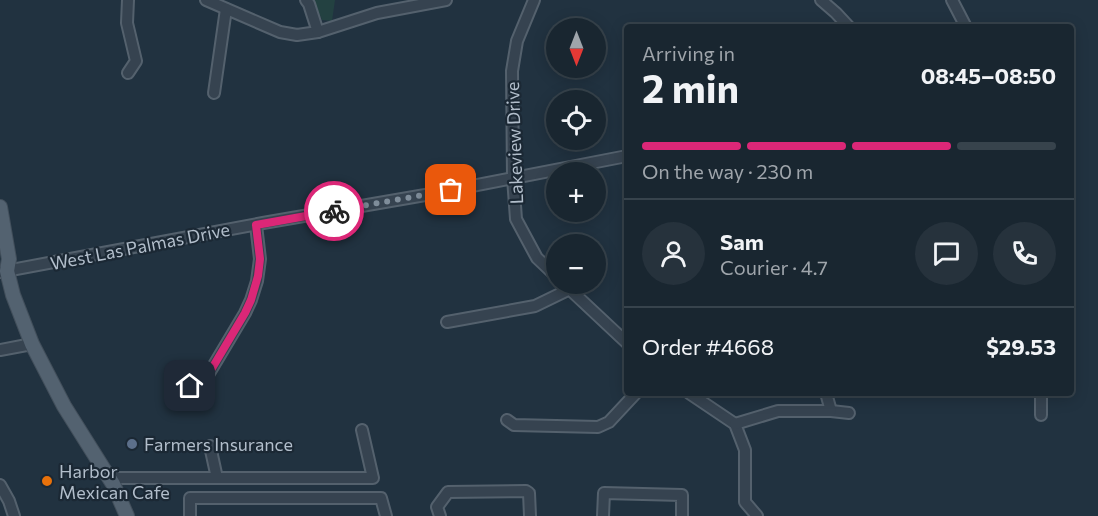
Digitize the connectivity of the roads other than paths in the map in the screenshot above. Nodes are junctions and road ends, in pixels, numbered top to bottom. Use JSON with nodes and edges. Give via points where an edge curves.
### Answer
{"nodes":[{"id":1,"x":128,"y":0,"type":"edge"},
{"id":2,"x":206,"y":0,"type":"edge"},
{"id":3,"x":306,"y":0,"type":"edge"},
{"id":4,"x":446,"y":0,"type":"edge"},
{"id":5,"x":534,"y":0,"type":"edge"},
{"id":6,"x":821,"y":0,"type":"edge"},
{"id":7,"x":952,"y":0,"type":"edge"},
{"id":8,"x":226,"y":9,"type":"junction"},
{"id":9,"x":846,"y":24,"type":"edge"},
{"id":10,"x":964,"y":24,"type":"edge"},
{"id":11,"x":318,"y":32,"type":"junction"},
{"id":12,"x":128,"y":73,"type":"dead end"},
{"id":13,"x":214,"y":93,"type":"dead end"},
{"id":14,"x":624,"y":157,"type":"edge"},
{"id":15,"x":513,"y":178,"type":"junction"},
{"id":16,"x":0,"y":207,"type":"edge"},
{"id":17,"x":256,"y":225,"type":"junction"},
{"id":18,"x":546,"y":267,"type":"edge"},
{"id":19,"x":2,"y":269,"type":"edge"},
{"id":20,"x":554,"y":294,"type":"edge"},
{"id":21,"x":575,"y":294,"type":"edge"},
{"id":22,"x":447,"y":322,"type":"dead end"},
{"id":23,"x":624,"y":340,"type":"edge"},
{"id":24,"x":32,"y":344,"type":"junction"},
{"id":25,"x":0,"y":350,"type":"edge"},
{"id":26,"x":190,"y":386,"type":"dead end"},
{"id":27,"x":633,"y":396,"type":"edge"},
{"id":28,"x":693,"y":396,"type":"edge"},
{"id":29,"x":827,"y":396,"type":"edge"},
{"id":30,"x":1041,"y":396,"type":"edge"},
{"id":31,"x":831,"y":411,"type":"junction"},
{"id":32,"x":849,"y":413,"type":"dead end"},
{"id":33,"x":1041,"y":415,"type":"dead end"},
{"id":34,"x":507,"y":420,"type":"dead end"},
{"id":35,"x":735,"y":424,"type":"junction"},
{"id":36,"x":362,"y":430,"type":"dead end"},
{"id":37,"x":210,"y":446,"type":"dead end"},
{"id":38,"x":109,"y":478,"type":"junction"},
{"id":39,"x":217,"y":478,"type":"junction"},
{"id":40,"x":0,"y":485,"type":"edge"},
{"id":41,"x":14,"y":516,"type":"edge"},
{"id":42,"x":127,"y":516,"type":"edge"},
{"id":43,"x":190,"y":516,"type":"edge"},
{"id":44,"x":386,"y":516,"type":"edge"},
{"id":45,"x":440,"y":516,"type":"edge"},
{"id":46,"x":530,"y":516,"type":"edge"},
{"id":47,"x":603,"y":516,"type":"edge"},
{"id":48,"x":682,"y":516,"type":"edge"},
{"id":49,"x":757,"y":516,"type":"edge"}],
"edges":[{"from":1,"to":12,"type":"street","via":[[127,23],[136,61]]},
{"from":2,"to":8,"type":"street"},
{"from":3,"to":11,"type":"street"},
{"from":4,"to":11,"type":"street","via":[[377,13]]},
{"from":5,"to":15,"type":"street","name":"Lakeview Drive","via":[[513,60]]},
{"from":6,"to":9,"type":"street"},
{"from":7,"to":10,"type":"street"},
{"from":8,"to":11,"type":"street","via":[[285,33]]},
{"from":8,"to":13,"type":"street"},
{"from":14,"to":15,"type":"street","name":"West Las Palmas Drive"},
{"from":15,"to":17,"type":"street","name":"West Las Palmas Drive"},
{"from":15,"to":18,"type":"street","name":"Lakeview Drive","via":[[516,219],[537,258]]},
{"from":16,"to":19,"type":"main road","via":[[9,259]]},
{"from":17,"to":19,"type":"street","name":"West Las Palmas Drive"},
{"from":17,"to":26,"type":"street","via":[[260,259],[251,300],[208,375]]},
{"from":19,"to":24,"type":"main road"},
{"from":20,"to":22,"type":"street","via":[[535,306]]},
{"from":21,"to":23,"type":"street"},
{"from":24,"to":25,"type":"street"},
{"from":24,"to":38,"type":"main road","via":[[64,406]]},
{"from":27,"to":34,"type":"street","via":[[609,422],[598,427],[514,425]]},
{"from":28,"to":35,"type":"street"},
{"from":29,"to":31,"type":"street"},
{"from":30,"to":33,"type":"street"},
{"from":31,"to":32,"type":"street"},
{"from":31,"to":35,"type":"street","via":[[778,411]]},
{"from":35,"to":49,"type":"street","via":[[745,450],[746,502]]},
{"from":36,"to":39,"type":"street","via":[[373,478]]},
{"from":37,"to":39,"type":"street"},
{"from":38,"to":39,"type":"street"},
{"from":38,"to":42,"type":"main road"},
{"from":40,"to":41,"type":"street"},
{"from":43,"to":44,"type":"street","via":[[190,498],[381,498]]},
{"from":45,"to":46,"type":"street","via":[[437,507],[448,492],[526,491]]},
{"from":47,"to":48,"type":"street","via":[[604,493],[682,495]]}]}
